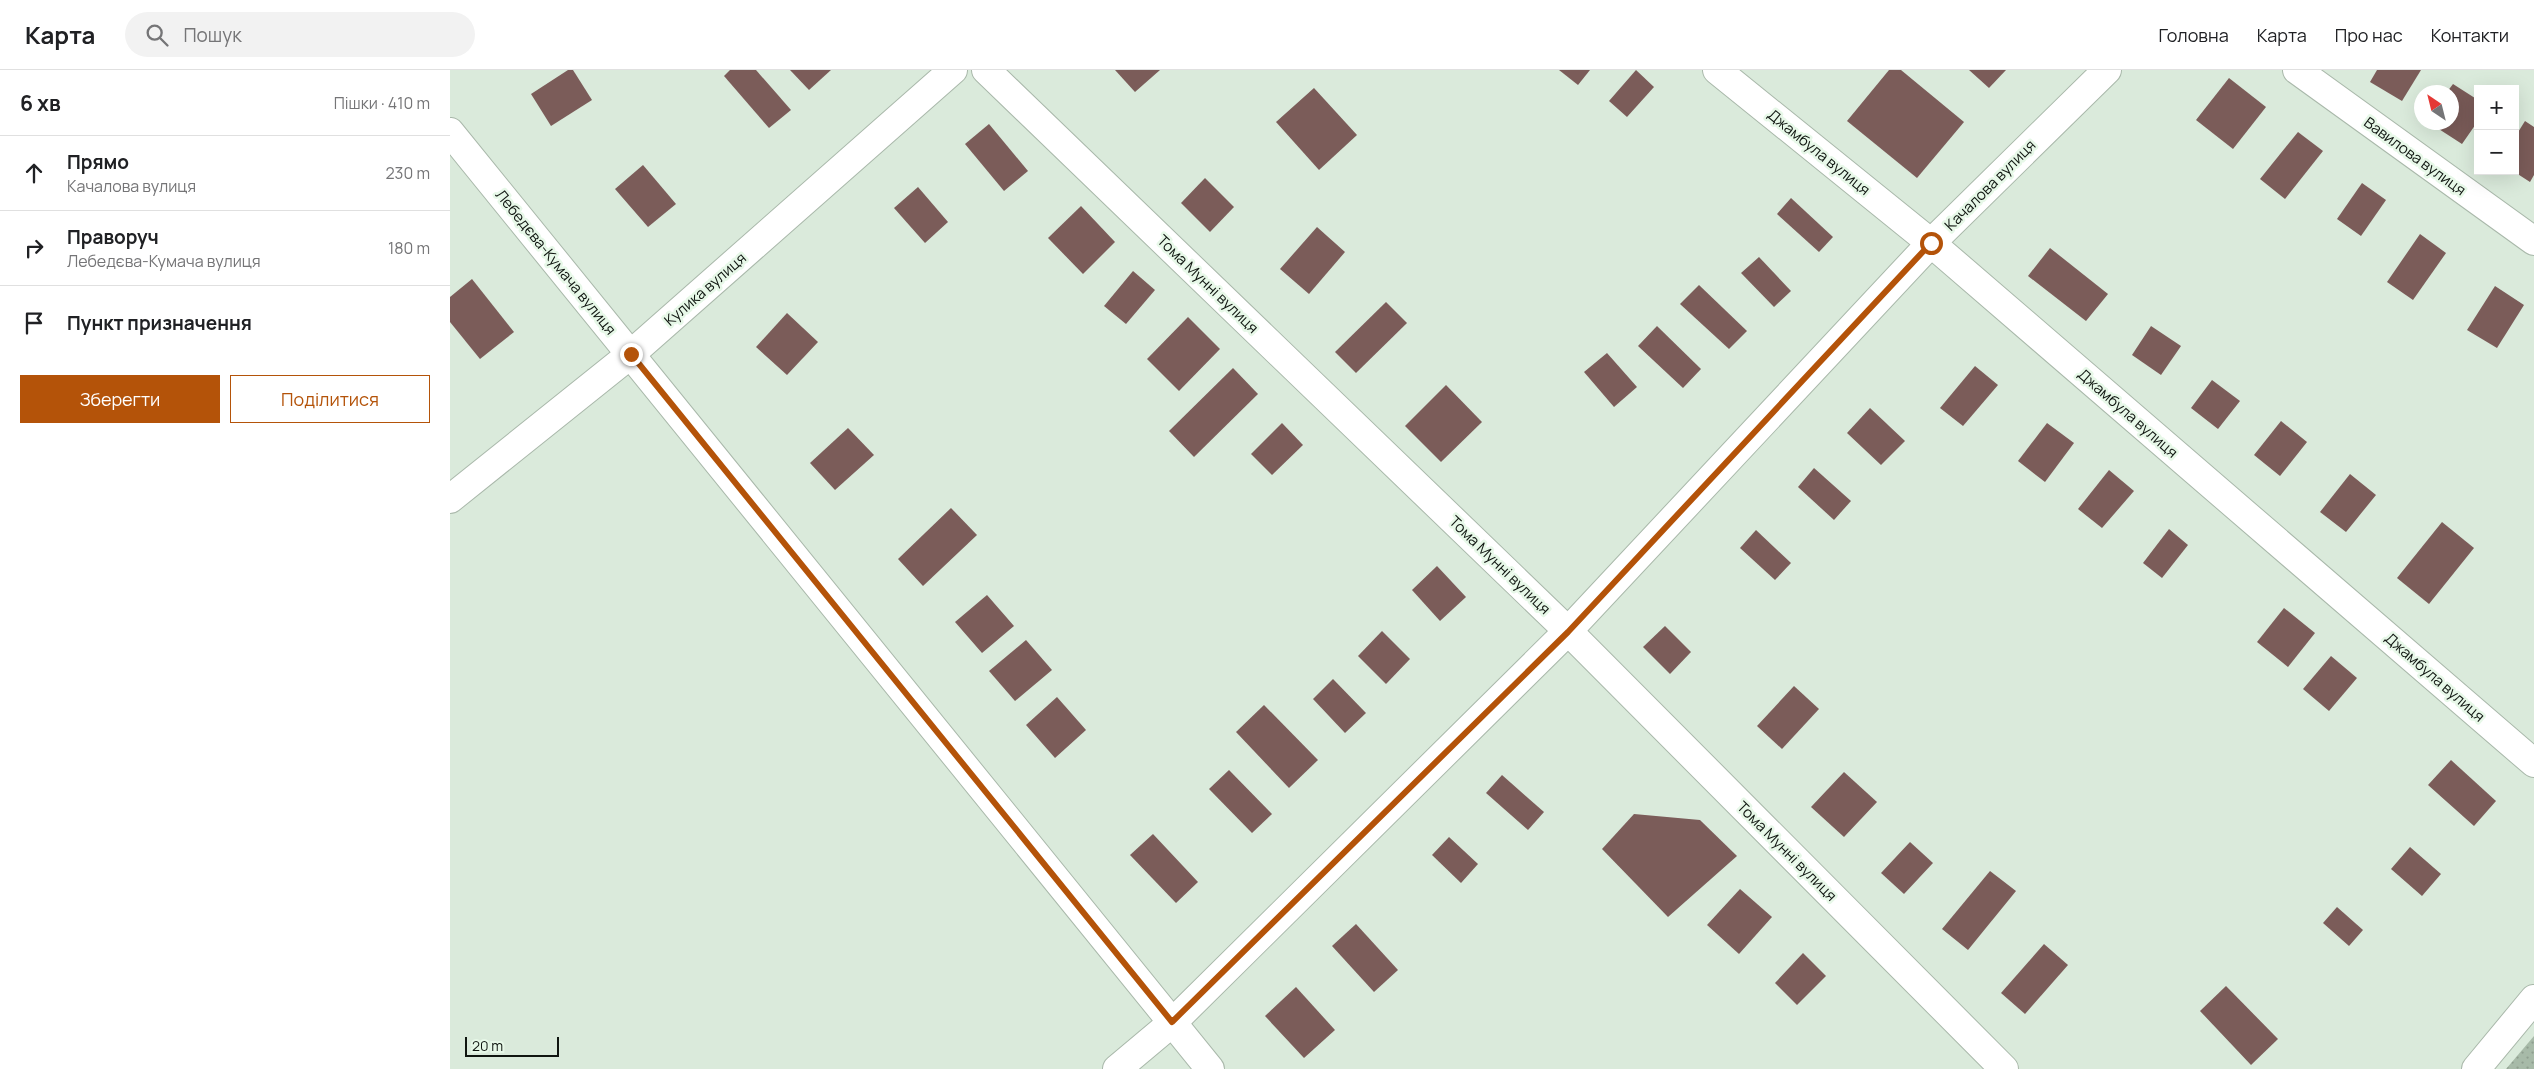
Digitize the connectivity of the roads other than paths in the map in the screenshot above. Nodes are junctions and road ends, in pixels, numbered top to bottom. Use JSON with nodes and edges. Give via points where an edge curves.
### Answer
{"nodes":[{"id":1,"x":953,"y":70,"type":"edge"},
{"id":2,"x":986,"y":70,"type":"edge"},
{"id":3,"x":1717,"y":70,"type":"edge"},
{"id":4,"x":2107,"y":70,"type":"edge"},
{"id":5,"x":2297,"y":70,"type":"edge"},
{"id":6,"x":450,"y":132,"type":"edge"},
{"id":7,"x":2534,"y":241,"type":"edge"},
{"id":8,"x":1931,"y":243,"type":"junction"},
{"id":9,"x":631,"y":354,"type":"junction"},
{"id":10,"x":450,"y":499,"type":"edge"},
{"id":11,"x":1568,"y":632,"type":"junction"},
{"id":12,"x":2534,"y":763,"type":"edge"},
{"id":13,"x":2534,"y":999,"type":"edge"},
{"id":14,"x":1172,"y":1022,"type":"junction"},
{"id":15,"x":1117,"y":1069,"type":"edge"},
{"id":16,"x":1210,"y":1069,"type":"edge"},
{"id":17,"x":2004,"y":1069,"type":"edge"},
{"id":18,"x":2476,"y":1069,"type":"edge"}],
"edges":[{"from":1,"to":9,"type":"street","name":"Кулика вулиця"},
{"from":2,"to":11,"type":"street","name":"Тома Мунні вулиця"},
{"from":3,"to":8,"type":"street","name":"Джамбула вулиця"},
{"from":4,"to":8,"type":"street","name":"Качалова вулиця"},
{"from":5,"to":7,"type":"street","name":"Вавилова вулиця"},
{"from":6,"to":9,"type":"street","name":"Лебедєва-Кумача вулиця"},
{"from":8,"to":11,"type":"street","name":"Качалова вулиця"},
{"from":8,"to":12,"type":"street","name":"Джамбула вулиця"},
{"from":9,"to":10,"type":"street","name":"Кулика вулиця"},
{"from":9,"to":14,"type":"street","name":"Лебедєва-Кумача вулиця"},
{"from":11,"to":14,"type":"street","name":"Качалова вулиця"},
{"from":11,"to":17,"type":"street","name":"Тома Мунні вулиця"},
{"from":13,"to":18,"type":"street"},
{"from":14,"to":15,"type":"street","name":"Качалова вулиця"},
{"from":14,"to":16,"type":"street","name":"Лебедєва-Кумача вулиця"}]}
